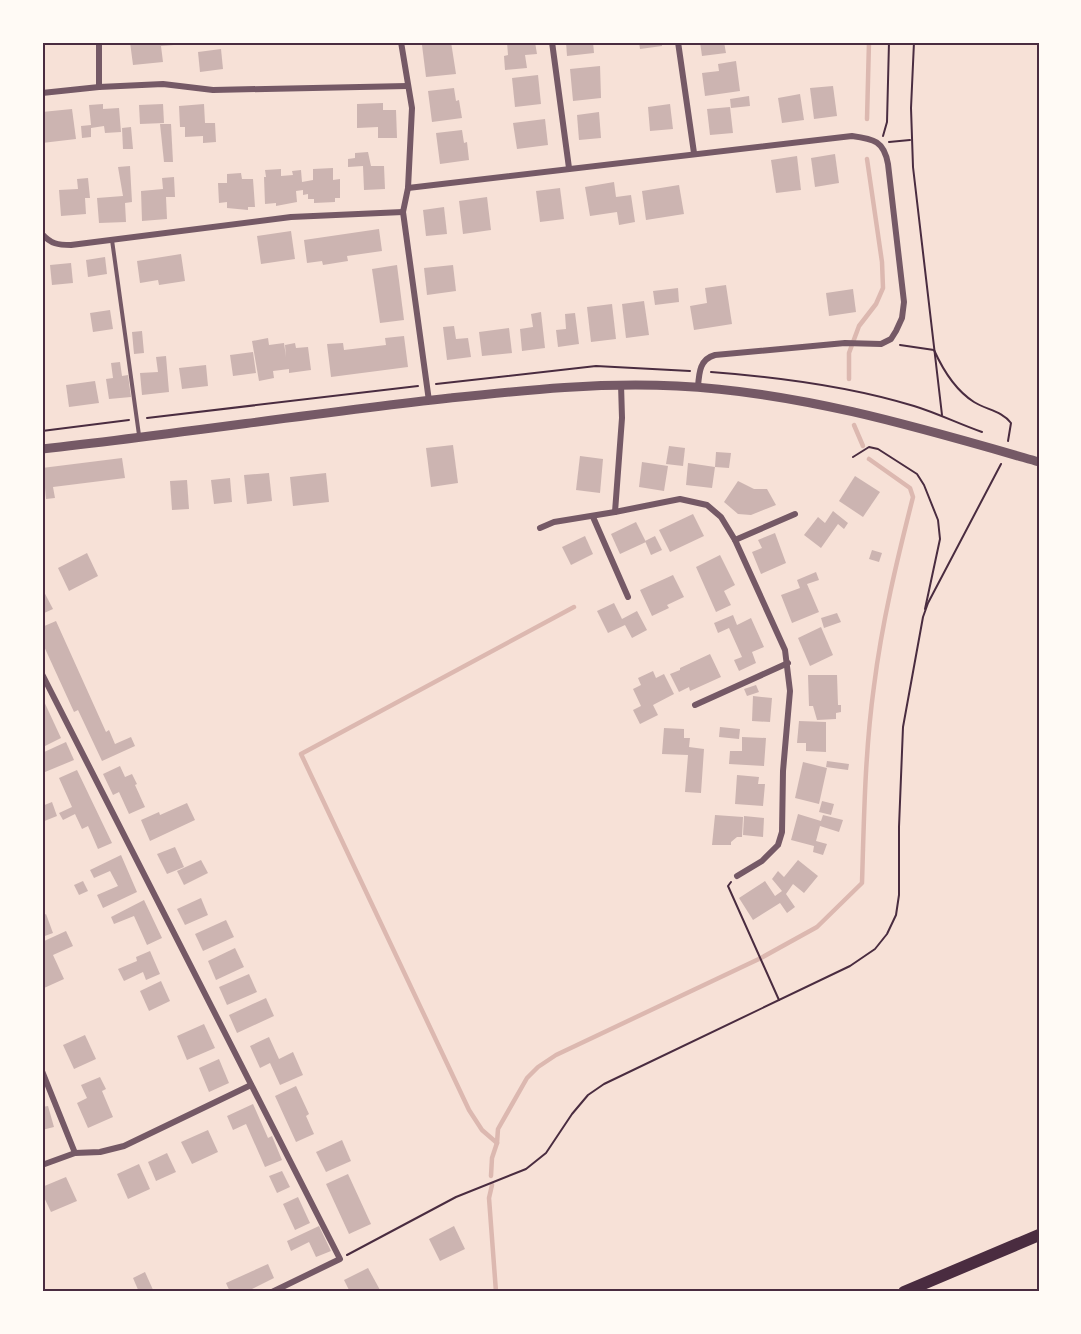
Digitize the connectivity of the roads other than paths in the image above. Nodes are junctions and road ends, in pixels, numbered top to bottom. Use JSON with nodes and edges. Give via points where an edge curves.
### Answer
{"nodes":[{"id":1,"x":99,"y":42,"type":"edge"},
{"id":2,"x":401,"y":42,"type":"edge"},
{"id":3,"x":552,"y":42,"type":"edge"},
{"id":4,"x":678,"y":42,"type":"edge"},
{"id":5,"x":407,"y":86,"type":"junction"},
{"id":6,"x":99,"y":87,"type":"junction"},
{"id":7,"x":42,"y":93,"type":"edge"},
{"id":8,"x":694,"y":153,"type":"junction"},
{"id":9,"x":569,"y":168,"type":"junction"},
{"id":10,"x":408,"y":188,"type":"junction"},
{"id":11,"x":403,"y":212,"type":"junction"},
{"id":12,"x":42,"y":234,"type":"edge"},
{"id":13,"x":112,"y":240,"type":"junction"},
{"id":14,"x":621,"y":384,"type":"junction"},
{"id":15,"x":698,"y":387,"type":"junction"},
{"id":16,"x":429,"y":401,"type":"junction"},
{"id":17,"x":140,"y":438,"type":"junction"},
{"id":18,"x":42,"y":449,"type":"edge"},
{"id":19,"x":1039,"y":462,"type":"edge"},
{"id":20,"x":615,"y":512,"type":"junction"},
{"id":21,"x":795,"y":514,"type":"dead end"},
{"id":22,"x":593,"y":517,"type":"junction"},
{"id":23,"x":540,"y":528,"type":"dead end"},
{"id":24,"x":735,"y":540,"type":"junction"},
{"id":25,"x":628,"y":597,"type":"dead end"},
{"id":26,"x":788,"y":663,"type":"junction"},
{"id":27,"x":42,"y":674,"type":"edge"},
{"id":28,"x":695,"y":705,"type":"dead end"},
{"id":29,"x":737,"y":876,"type":"road end"},
{"id":30,"x":42,"y":1071,"type":"edge"},
{"id":31,"x":250,"y":1085,"type":"junction"},
{"id":32,"x":75,"y":1153,"type":"junction"},
{"id":33,"x":42,"y":1165,"type":"edge"},
{"id":34,"x":1039,"y":1235,"type":"edge"},
{"id":35,"x":906,"y":1291,"type":"edge"},
{"id":36,"x":272,"y":1292,"type":"edge"}],
"edges":[{"from":1,"to":6,"type":"street"},
{"from":2,"to":5,"type":"street"},
{"from":3,"to":9,"type":"street"},
{"from":4,"to":8,"type":"street"},
{"from":5,"to":6,"type":"street","via":[[213,90],[163,84]]},
{"from":5,"to":10,"type":"street","via":[[412,108]]},
{"from":6,"to":7,"type":"street"},
{"from":8,"to":9,"type":"street"},
{"from":8,"to":15,"type":"street","via":[[852,136],[881,144],[888,164],[904,302],[902,318],[891,339],[881,344],[844,343],[715,355],[704,362]]},
{"from":9,"to":10,"type":"street"},
{"from":10,"to":11,"type":"street"},
{"from":11,"to":13,"type":"street","via":[[291,217]]},
{"from":11,"to":16,"type":"street"},
{"from":12,"to":13,"type":"street","via":[[57,244]]},
{"from":13,"to":17,"type":"lane"},
{"from":14,"to":15,"type":"street"},
{"from":14,"to":16,"type":"street"},
{"from":14,"to":20,"type":"street"},
{"from":15,"to":19,"type":"street","via":[[826,405]]},
{"from":16,"to":17,"type":"street"},
{"from":17,"to":18,"type":"street"},
{"from":20,"to":22,"type":"street"},
{"from":20,"to":24,"type":"street","via":[[680,499],[694,501],[707,505],[720,517]]},
{"from":21,"to":24,"type":"street"},
{"from":22,"to":23,"type":"street","via":[[554,522]]},
{"from":22,"to":25,"type":"street"},
{"from":24,"to":26,"type":"street","via":[[781,638]]},
{"from":26,"to":28,"type":"street"},
{"from":26,"to":29,"type":"street","via":[[782,832],[778,845],[762,861]]},
{"from":27,"to":31,"type":"street"},
{"from":30,"to":32,"type":"street"},
{"from":31,"to":32,"type":"street","via":[[124,1146]]},
{"from":31,"to":36,"type":"street","via":[[340,1259]]},
{"from":32,"to":33,"type":"street"},
{"from":34,"to":35,"type":"main road"}]}
